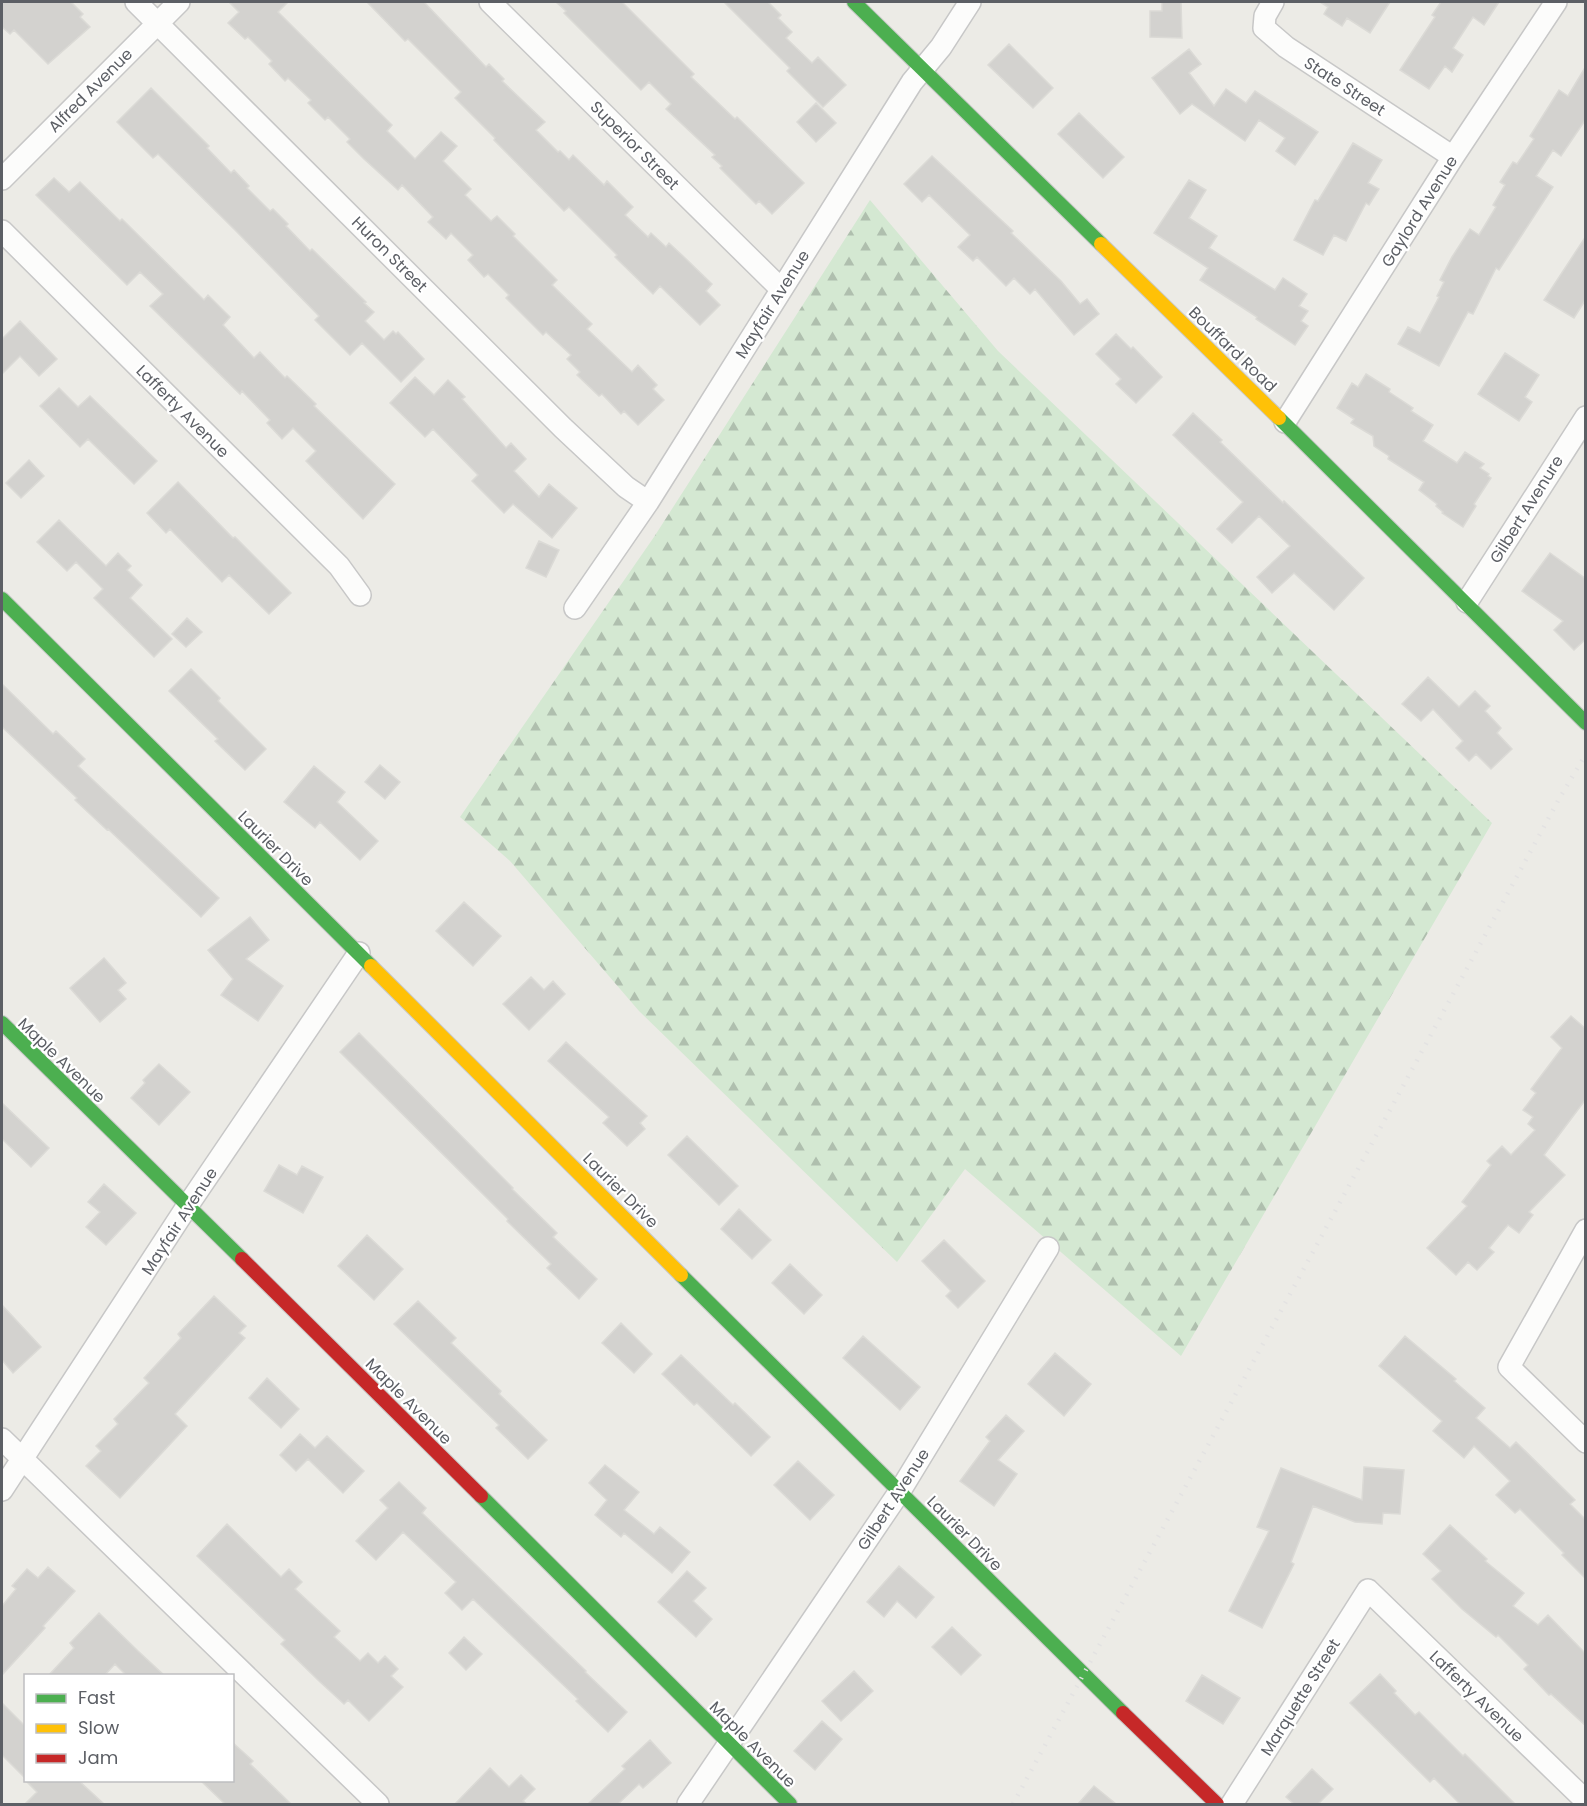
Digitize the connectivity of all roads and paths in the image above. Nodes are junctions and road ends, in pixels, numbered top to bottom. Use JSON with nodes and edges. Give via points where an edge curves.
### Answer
{"nodes":[{"id":1,"x":135,"y":2,"type":"edge"},
{"id":2,"x":178,"y":2,"type":"edge"},
{"id":3,"x":490,"y":2,"type":"edge"},
{"id":4,"x":854,"y":2,"type":"edge"},
{"id":5,"x":970,"y":2,"type":"edge"},
{"id":6,"x":1273,"y":2,"type":"edge"},
{"id":7,"x":1556,"y":2,"type":"edge"},
{"id":8,"x":158,"y":23,"type":"junction"},
{"id":9,"x":923,"y":69,"type":"junction"},
{"id":10,"x":1453,"y":157,"type":"junction"},
{"id":11,"x":2,"y":178,"type":"edge"},
{"id":12,"x":2,"y":231,"type":"edge"},
{"id":13,"x":781,"y":289,"type":"junction"},
{"id":14,"x":1586,"y":417,"type":"edge"},
{"id":15,"x":1285,"y":422,"type":"junction"},
{"id":16,"x":648,"y":502,"type":"junction"},
{"id":17,"x":360,"y":595,"type":"dead end"},
{"id":18,"x":2,"y":599,"type":"edge"},
{"id":19,"x":1467,"y":602,"type":"junction"},
{"id":20,"x":575,"y":608,"type":"dead end"},
{"id":21,"x":1586,"y":723,"type":"edge"},
{"id":22,"x":359,"y":953,"type":"junction"},
{"id":23,"x":2,"y":1023,"type":"edge"},
{"id":24,"x":188,"y":1205,"type":"junction"},
{"id":25,"x":1586,"y":1230,"type":"edge"},
{"id":26,"x":1048,"y":1248,"type":"dead end"},
{"id":27,"x":2,"y":1439,"type":"edge"},
{"id":28,"x":1586,"y":1442,"type":"edge"},
{"id":29,"x":22,"y":1458,"type":"junction"},
{"id":30,"x":2,"y":1490,"type":"edge"},
{"id":31,"x":900,"y":1491,"type":"junction"},
{"id":32,"x":1368,"y":1590,"type":"joint"},
{"id":33,"x":729,"y":1743,"type":"junction"},
{"id":34,"x":1586,"y":1802,"type":"edge"},
{"id":35,"x":378,"y":1804,"type":"edge"},
{"id":36,"x":688,"y":1804,"type":"edge"},
{"id":37,"x":790,"y":1804,"type":"edge"},
{"id":38,"x":1217,"y":1804,"type":"edge"},
{"id":39,"x":1232,"y":1804,"type":"edge"}],
"edges":[{"from":1,"to":8,"type":"street","name":"Huron Street"},
{"from":2,"to":8,"type":"street","name":"Alfred Avenue"},
{"from":3,"to":13,"type":"street","name":"Superior Street"},
{"from":4,"to":9,"type":"street","name":"Bouffard Road"},
{"from":5,"to":9,"type":"street","name":"Mayfair Avenue"},
{"from":6,"to":10,"type":"street","name":"State Street","via":[[1264,28],[1273,37]]},
{"from":7,"to":10,"type":"street","name":"Gaylord Avenue"},
{"from":8,"to":11,"type":"street","name":"Alfred Avenue"},
{"from":8,"to":16,"type":"street","name":"Huron Street","via":[[564,428],[626,487]]},
{"from":9,"to":13,"type":"street","name":"Mayfair Avenue"},
{"from":9,"to":15,"type":"street","name":"Bouffard Road"},
{"from":10,"to":15,"type":"street","name":"Gaylord Avenue"},
{"from":12,"to":17,"type":"street","name":"Lafferty Avenue","via":[[339,566]]},
{"from":13,"to":16,"type":"street","name":"Mayfair Avenue"},
{"from":14,"to":19,"type":"street","name":"Gilbert Avenure"},
{"from":15,"to":19,"type":"street","name":"Bouffard Road"},
{"from":16,"to":20,"type":"street","name":"Mayfair Avenue"},
{"from":18,"to":22,"type":"street","name":"Laurier Drive"},
{"from":19,"to":21,"type":"street","name":"Bouffard Road"},
{"from":22,"to":24,"type":"street","name":"Mayfair Avenue"},
{"from":22,"to":31,"type":"street","name":"Laurier Drive"},
{"from":23,"to":24,"type":"street","name":"Maple Avenue"},
{"from":24,"to":29,"type":"street","name":"Mayfair Avenue"},
{"from":24,"to":33,"type":"street","name":"Maple Avenue"},
{"from":25,"to":28,"type":"street","via":[[1509,1367]]},
{"from":26,"to":31,"type":"street","name":"Gilbert Avenue"},
{"from":27,"to":29,"type":"street"},
{"from":29,"to":30,"type":"street","name":"Mayfair Avenue"},
{"from":29,"to":35,"type":"street"},
{"from":31,"to":33,"type":"street","name":"Gilbert Avenue"},
{"from":31,"to":38,"type":"street","name":"Laurier Drive"},
{"from":32,"to":34,"type":"street","name":"Lafferty Avenue"},
{"from":32,"to":39,"type":"street","name":"Marquette Street"},
{"from":33,"to":36,"type":"street","name":"Gilbert Avenue"},
{"from":33,"to":37,"type":"street","name":"Maple Avenue"}]}
